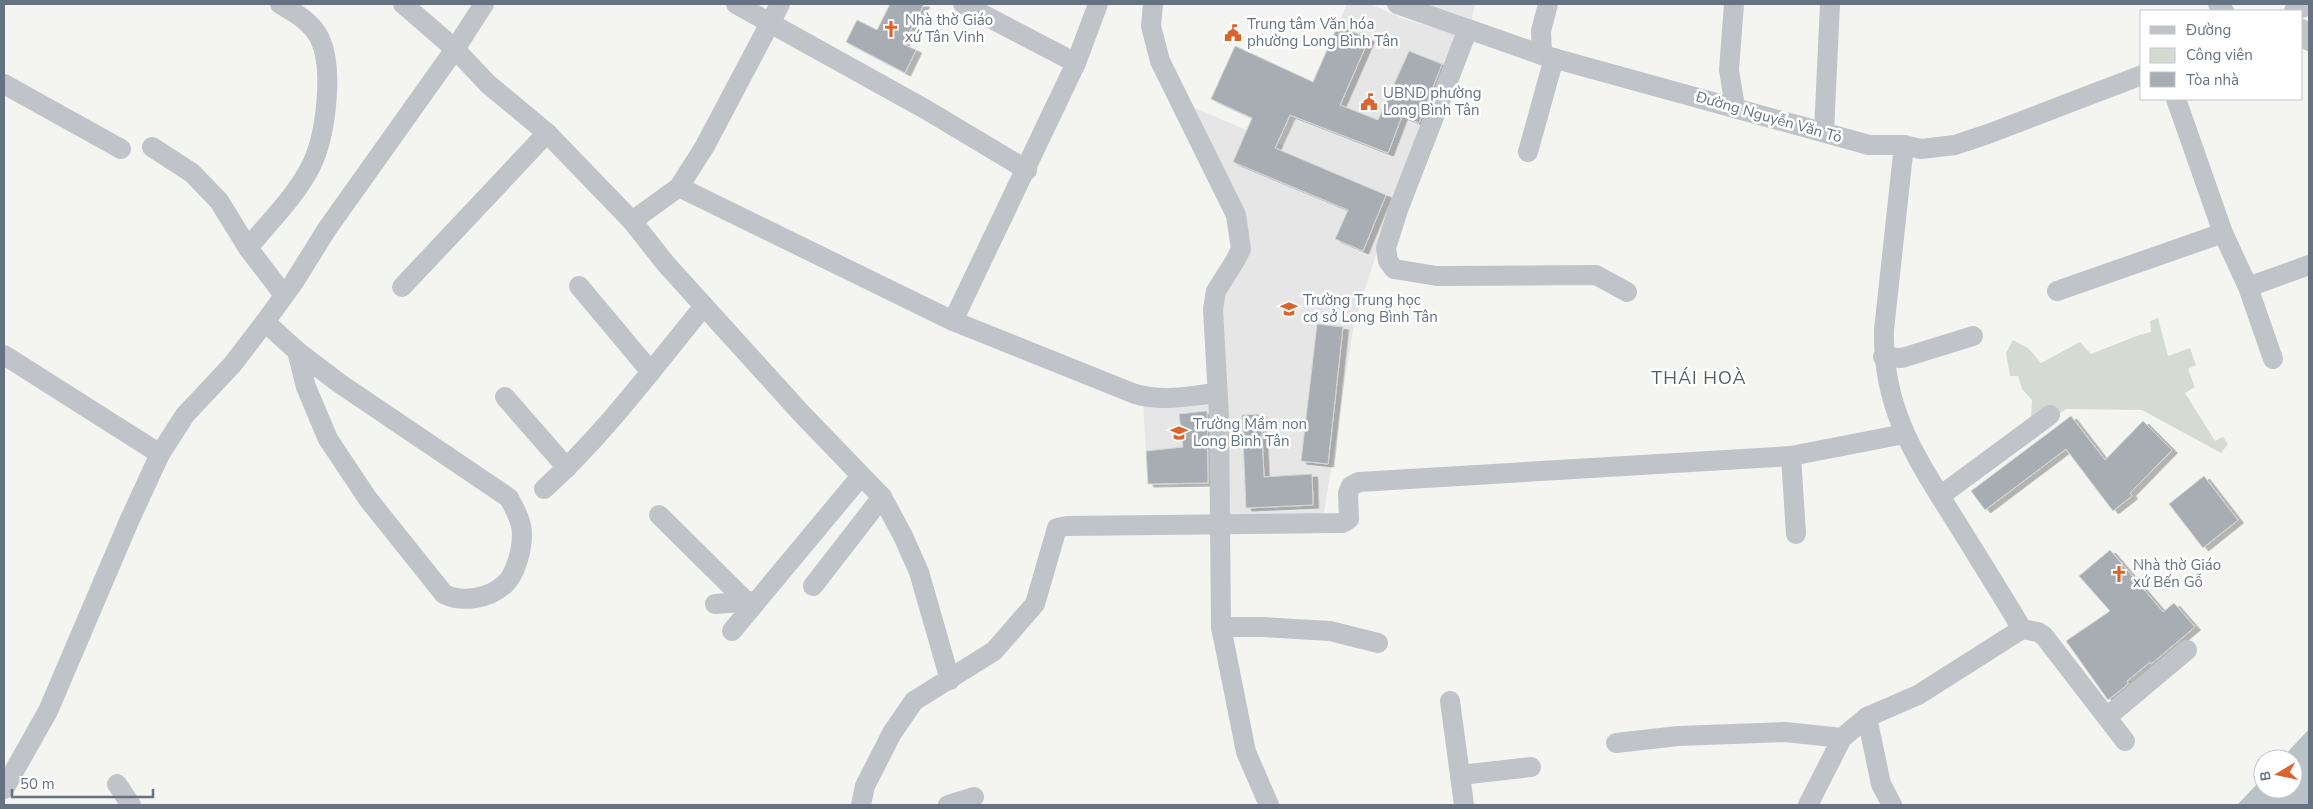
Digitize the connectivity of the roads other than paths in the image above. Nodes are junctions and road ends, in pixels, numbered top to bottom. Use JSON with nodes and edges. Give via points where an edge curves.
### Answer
{"nodes":[{"id":1,"x":280,"y":4,"type":"edge"},
{"id":2,"x":403,"y":4,"type":"edge"},
{"id":3,"x":484,"y":4,"type":"edge"},
{"id":4,"x":736,"y":4,"type":"edge"},
{"id":5,"x":780,"y":4,"type":"edge"},
{"id":6,"x":963,"y":4,"type":"edge"},
{"id":7,"x":1098,"y":4,"type":"edge"},
{"id":8,"x":1153,"y":4,"type":"edge"},
{"id":9,"x":1548,"y":4,"type":"edge"},
{"id":10,"x":1734,"y":4,"type":"edge"},
{"id":11,"x":1830,"y":4,"type":"edge"},
{"id":12,"x":1404,"y":5,"type":"edge"},
{"id":13,"x":2309,"y":5,"type":"edge"},
{"id":14,"x":2296,"y":10,"type":"edge"},
{"id":15,"x":770,"y":22,"type":"junction"},
{"id":16,"x":1468,"y":29,"type":"junction"},
{"id":17,"x":455,"y":49,"type":"junction"},
{"id":18,"x":1548,"y":56,"type":"junction"},
{"id":19,"x":1076,"y":63,"type":"junction"},
{"id":20,"x":2140,"y":76,"type":"edge"},
{"id":21,"x":4,"y":84,"type":"edge"},
{"id":22,"x":2176,"y":100,"type":"edge"},
{"id":23,"x":1735,"y":107,"type":"junction"},
{"id":24,"x":1824,"y":132,"type":"junction"},
{"id":25,"x":546,"y":133,"type":"junction"},
{"id":26,"x":1904,"y":145,"type":"junction"},
{"id":27,"x":152,"y":148,"type":"dead end"},
{"id":28,"x":121,"y":149,"type":"dead end"},
{"id":29,"x":1528,"y":152,"type":"dead end"},
{"id":30,"x":1026,"y":170,"type":"junction"},
{"id":31,"x":679,"y":187,"type":"junction"},
{"id":32,"x":632,"y":221,"type":"junction"},
{"id":33,"x":2222,"y":233,"type":"junction"},
{"id":34,"x":248,"y":248,"type":"junction"},
{"id":35,"x":2309,"y":265,"type":"edge"},
{"id":36,"x":579,"y":286,"type":"dead end"},
{"id":37,"x":402,"y":287,"type":"dead end"},
{"id":38,"x":2248,"y":287,"type":"junction"},
{"id":39,"x":2057,"y":291,"type":"dead end"},
{"id":40,"x":1627,"y":292,"type":"dead end"},
{"id":41,"x":284,"y":295,"type":"junction"},
{"id":42,"x":704,"y":306,"type":"junction"},
{"id":43,"x":953,"y":321,"type":"junction"},
{"id":44,"x":265,"y":322,"type":"junction"},
{"id":45,"x":1973,"y":336,"type":"dead end"},
{"id":46,"x":297,"y":351,"type":"junction"},
{"id":47,"x":4,"y":355,"type":"edge"},
{"id":48,"x":1883,"y":358,"type":"junction"},
{"id":49,"x":2274,"y":359,"type":"dead end"},
{"id":50,"x":651,"y":372,"type":"junction"},
{"id":51,"x":1217,"y":393,"type":"junction"},
{"id":52,"x":505,"y":397,"type":"dead end"},
{"id":53,"x":2050,"y":415,"type":"dead end"},
{"id":54,"x":1904,"y":434,"type":"junction"},
{"id":55,"x":160,"y":454,"type":"junction"},
{"id":56,"x":1791,"y":456,"type":"junction"},
{"id":57,"x":567,"y":468,"type":"junction"},
{"id":58,"x":861,"y":476,"type":"junction"},
{"id":59,"x":544,"y":489,"type":"dead end"},
{"id":60,"x":1940,"y":496,"type":"junction"},
{"id":61,"x":882,"y":497,"type":"junction"},
{"id":62,"x":659,"y":515,"type":"dead end"},
{"id":63,"x":1220,"y":526,"type":"junction"},
{"id":64,"x":1796,"y":534,"type":"dead end"},
{"id":65,"x":813,"y":586,"type":"dead end"},
{"id":66,"x":752,"y":602,"type":"junction"},
{"id":67,"x":715,"y":604,"type":"dead end"},
{"id":68,"x":1221,"y":627,"type":"junction"},
{"id":69,"x":2022,"y":629,"type":"junction"},
{"id":70,"x":732,"y":631,"type":"dead end"},
{"id":71,"x":1378,"y":643,"type":"dead end"},
{"id":72,"x":2187,"y":650,"type":"dead end"},
{"id":73,"x":950,"y":680,"type":"junction"},
{"id":74,"x":1450,"y":701,"type":"dead end"},
{"id":75,"x":1867,"y":717,"type":"junction"},
{"id":76,"x":2107,"y":717,"type":"junction"},
{"id":77,"x":1842,"y":738,"type":"junction"},
{"id":78,"x":2125,"y":741,"type":"dead end"},
{"id":79,"x":1616,"y":743,"type":"dead end"},
{"id":80,"x":1531,"y":767,"type":"dead end"},
{"id":81,"x":1460,"y":775,"type":"junction"},
{"id":82,"x":117,"y":784,"type":"dead end"},
{"id":83,"x":4,"y":789,"type":"edge"},
{"id":84,"x":974,"y":797,"type":"dead end"},
{"id":85,"x":131,"y":805,"type":"edge"},
{"id":86,"x":862,"y":805,"type":"edge"},
{"id":87,"x":948,"y":805,"type":"edge"},
{"id":88,"x":1269,"y":805,"type":"edge"},
{"id":89,"x":1464,"y":805,"type":"edge"},
{"id":90,"x":1808,"y":805,"type":"edge"},
{"id":91,"x":1892,"y":805,"type":"edge"}],
"edges":[{"from":1,"to":34,"type":"street","via":[[311,26],[320,39],[327,82],[324,120],[311,166]]},
{"from":2,"to":17,"type":"street"},
{"from":3,"to":17,"type":"street"},
{"from":4,"to":15,"type":"street"},
{"from":5,"to":15,"type":"street"},
{"from":6,"to":19,"type":"street"},
{"from":7,"to":19,"type":"street"},
{"from":8,"to":51,"type":"street","via":[[1151,26],[1160,62],[1236,214],[1241,249],[1216,291],[1213,309]]},
{"from":9,"to":18,"type":"street","via":[[1541,31]]},
{"from":10,"to":23,"type":"street","via":[[1729,70]]},
{"from":11,"to":24,"type":"street"},
{"from":12,"to":16,"type":"street","name":"Đường Nguyễn Văn Tỏ"},
{"from":13,"to":14,"type":"street"},
{"from":15,"to":30,"type":"street"},
{"from":15,"to":31,"type":"street","via":[[705,146]]},
{"from":16,"to":18,"type":"street","name":"Đường Nguyễn Văn Tỏ"},
{"from":16,"to":40,"type":"street","via":[[1398,210],[1386,248],[1388,261],[1394,268],[1437,276],[1596,276]]},
{"from":17,"to":25,"type":"street","via":[[488,84]]},
{"from":17,"to":41,"type":"street"},
{"from":18,"to":23,"type":"street","name":"Đường Nguyễn Văn Tỏ"},
{"from":18,"to":29,"type":"street"},
{"from":19,"to":30,"type":"street"},
{"from":20,"to":26,"type":"street","name":"Đường Nguyễn Văn Tỏ","via":[[1955,145],[1921,150]]},
{"from":21,"to":28,"type":"street"},
{"from":22,"to":33,"type":"street"},
{"from":23,"to":24,"type":"street","name":"Đường Nguyễn Văn Tỏ"},
{"from":24,"to":26,"type":"street","name":"Đường Nguyễn Văn Tỏ","via":[[1869,145]]},
{"from":25,"to":32,"type":"street"},
{"from":25,"to":37,"type":"street"},
{"from":26,"to":48,"type":"street"},
{"from":27,"to":34,"type":"street","via":[[192,173],[218,201]]},
{"from":30,"to":43,"type":"street"},
{"from":31,"to":32,"type":"street"},
{"from":31,"to":43,"type":"street"},
{"from":32,"to":42,"type":"street"},
{"from":33,"to":38,"type":"street"},
{"from":33,"to":39,"type":"street"},
{"from":34,"to":41,"type":"street"},
{"from":35,"to":38,"type":"street"},
{"from":36,"to":50,"type":"street"},
{"from":38,"to":49,"type":"street"},
{"from":41,"to":44,"type":"street"},
{"from":42,"to":50,"type":"street"},
{"from":42,"to":58,"type":"street"},
{"from":43,"to":51,"type":"street","via":[[1135,394],[1167,399]]},
{"from":44,"to":46,"type":"street"},
{"from":44,"to":55,"type":"street","via":[[232,365],[185,415]]},
{"from":45,"to":48,"type":"street","via":[[1902,358]]},
{"from":46,"to":46,"type":"street","via":[[509,498],[520,519],[522,534],[516,564],[505,584],[469,600],[456,600],[444,594],[368,499],[328,440],[306,387]]},
{"from":47,"to":55,"type":"street"},
{"from":48,"to":54,"type":"street"},
{"from":50,"to":57,"type":"street"},
{"from":51,"to":63,"type":"street"},
{"from":52,"to":57,"type":"street"},
{"from":53,"to":60,"type":"street"},
{"from":54,"to":56,"type":"street"},
{"from":54,"to":60,"type":"street"},
{"from":55,"to":83,"type":"street","via":[[48,711]]},
{"from":56,"to":63,"type":"street","via":[[1359,482],[1351,486],[1348,493],[1349,519],[1343,523]]},
{"from":56,"to":64,"type":"street"},
{"from":57,"to":59,"type":"street"},
{"from":58,"to":61,"type":"street"},
{"from":58,"to":66,"type":"street"},
{"from":60,"to":69,"type":"street"},
{"from":61,"to":65,"type":"street"},
{"from":61,"to":73,"type":"street","via":[[919,572]]},
{"from":62,"to":66,"type":"street"},
{"from":63,"to":68,"type":"street"},
{"from":63,"to":73,"type":"street","via":[[1058,528],[1035,604],[994,651]]},
{"from":66,"to":67,"type":"street"},
{"from":66,"to":70,"type":"street"},
{"from":68,"to":71,"type":"street","via":[[1330,631]]},
{"from":68,"to":88,"type":"street","via":[[1246,752]]},
{"from":69,"to":75,"type":"street","via":[[1918,695]]},
{"from":69,"to":76,"type":"street","via":[[2044,636]]},
{"from":72,"to":76,"type":"street"},
{"from":73,"to":86,"type":"street","via":[[914,701],[892,733],[865,786]]},
{"from":74,"to":81,"type":"street"},
{"from":75,"to":77,"type":"street"},
{"from":75,"to":91,"type":"street","via":[[1881,784]]},
{"from":76,"to":78,"type":"street"},
{"from":77,"to":79,"type":"street","via":[[1785,732],[1678,736]]},
{"from":77,"to":90,"type":"street"},
{"from":80,"to":81,"type":"street"},
{"from":81,"to":89,"type":"street"},
{"from":82,"to":85,"type":"street"},
{"from":84,"to":87,"type":"street"}]}
